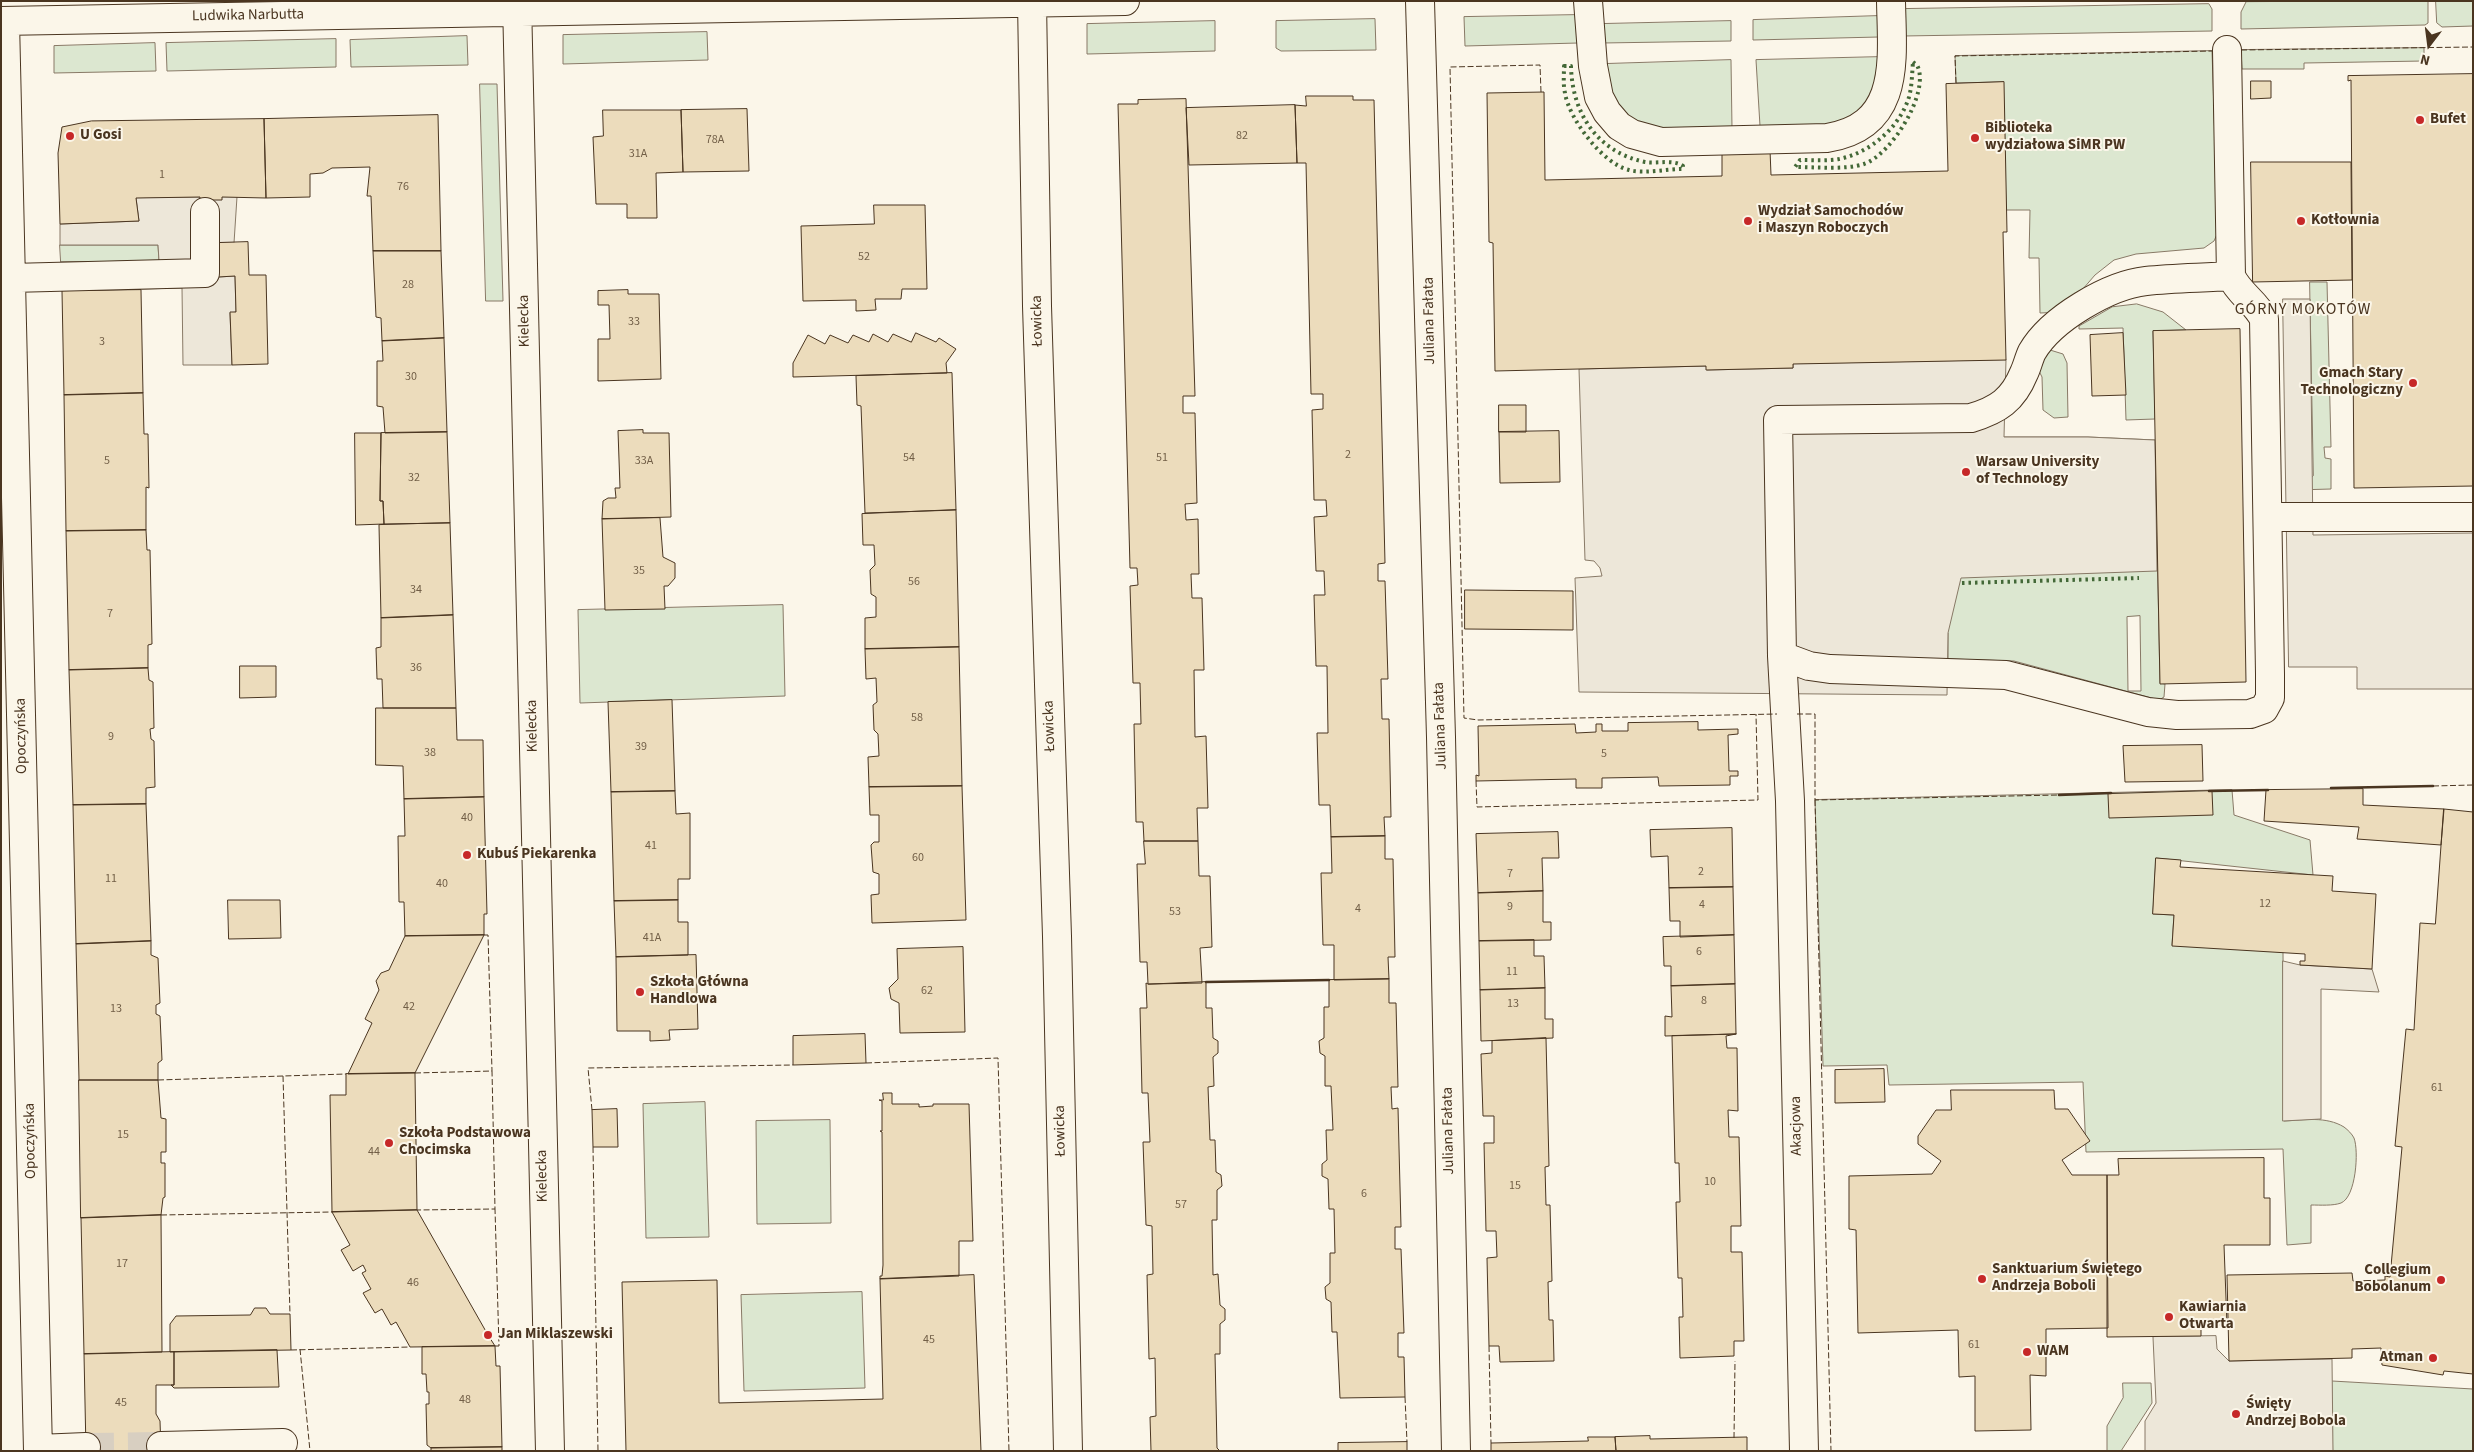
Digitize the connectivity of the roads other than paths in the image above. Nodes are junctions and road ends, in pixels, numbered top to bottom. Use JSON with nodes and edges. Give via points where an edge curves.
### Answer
{"nodes":[{"id":1,"x":1125,"y":1,"type":"edge"},
{"id":2,"x":1420,"y":1,"type":"edge"},
{"id":3,"x":1588,"y":1,"type":"edge"},
{"id":4,"x":1891,"y":1,"type":"edge"},
{"id":5,"x":1032,"y":2,"type":"edge"},
{"id":6,"x":518,"y":6,"type":"edge"},
{"id":7,"x":3,"y":21,"type":"edge"},
{"id":8,"x":2227,"y":50,"type":"dead end"},
{"id":9,"x":205,"y":212,"type":"dead end"},
{"id":10,"x":2231,"y":276,"type":"junction"},
{"id":11,"x":11,"y":278,"type":"junction"},
{"id":12,"x":2473,"y":517,"type":"edge"},
{"id":13,"x":2268,"y":518,"type":"junction"},
{"id":14,"x":1782,"y":656,"type":"junction"},
{"id":15,"x":282,"y":1443,"type":"dead end"},
{"id":16,"x":160,"y":1446,"type":"dead end"},
{"id":17,"x":86,"y":1448,"type":"dead end"},
{"id":18,"x":38,"y":1450,"type":"edge"},
{"id":19,"x":550,"y":1451,"type":"edge"},
{"id":20,"x":1068,"y":1451,"type":"edge"},
{"id":21,"x":1456,"y":1451,"type":"edge"},
{"id":22,"x":1804,"y":1451,"type":"edge"}],
"edges":[{"from":1,"to":5,"type":"street","name":"Ludwika Narbutta"},
{"from":2,"to":21,"type":"street","name":"Juliana Fałata","via":[[1442,737]]},
{"from":3,"to":4,"type":"street","via":[[1599,97],[1619,126],[1632,134],[1661,142],[1827,138],[1851,132],[1873,116],[1888,89],[1892,47]]},
{"from":5,"to":6,"type":"street","name":"Ludwika Narbutta"},
{"from":5,"to":20,"type":"street","name":"Łowicka","via":[[1037,306]]},
{"from":6,"to":7,"type":"street","name":"Ludwika Narbutta"},
{"from":6,"to":19,"type":"street","name":"Kielecka"},
{"from":7,"to":11,"type":"street","name":"Opoczyńska"},
{"from":8,"to":10,"type":"street"},
{"from":9,"to":11,"type":"street","via":[[205,273]]},
{"from":10,"to":13,"type":"street","via":[[2236,288],[2259,307],[2264,319]]},
{"from":10,"to":14,"type":"street","name":"Akacjowa","via":[[2145,281],[2092,300],[2046,334],[2032,352],[2011,396],[1992,412],[1971,418],[1778,420]]},
{"from":11,"to":18,"type":"street","name":"Opoczyńska"},
{"from":12,"to":13,"type":"street"},
{"from":13,"to":14,"type":"street","via":[[2270,698],[2264,709],[2250,714],[2148,712],[2006,675],[1830,668],[1810,666]]},
{"from":14,"to":22,"type":"street","name":"Akacjowa","via":[[1790,801]]},
{"from":15,"to":16,"type":"street"},
{"from":17,"to":18,"type":"street"}]}
